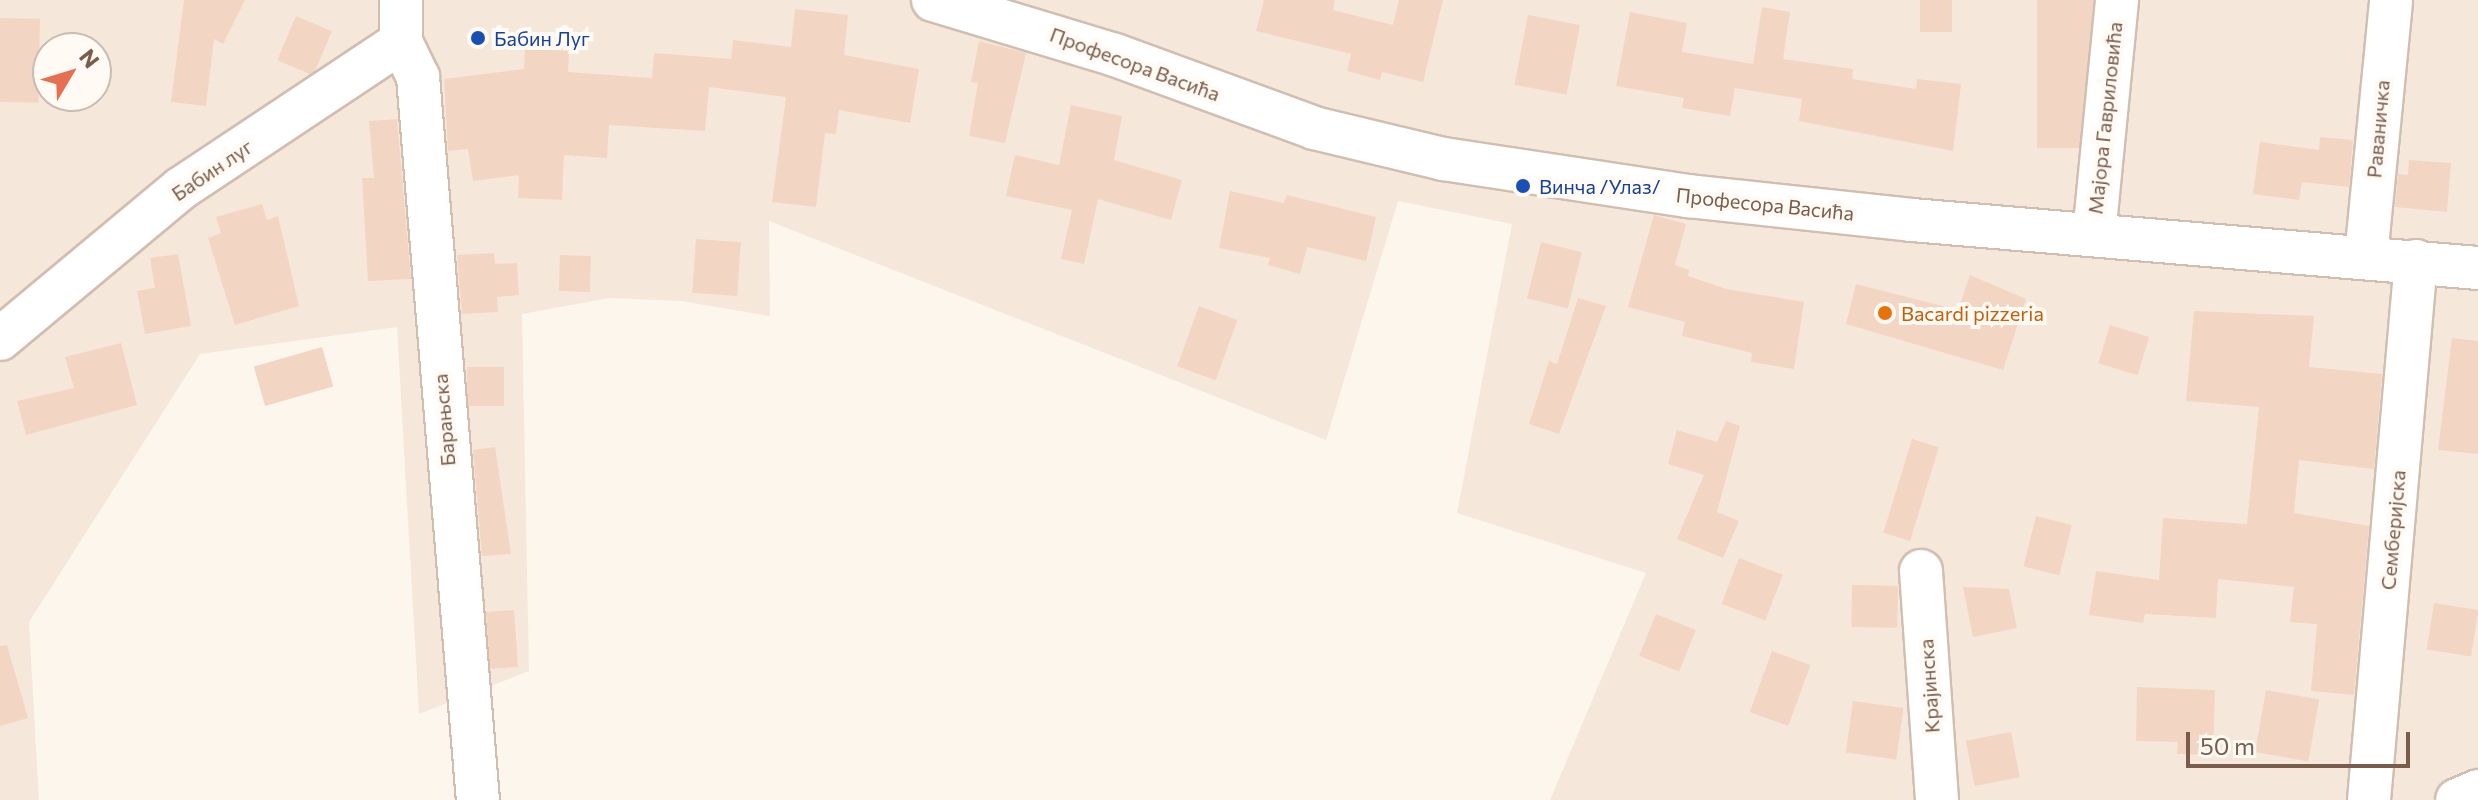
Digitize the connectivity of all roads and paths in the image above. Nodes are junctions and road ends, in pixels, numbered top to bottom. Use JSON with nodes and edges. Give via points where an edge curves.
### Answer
{"nodes":[{"id":1,"x":401,"y":0,"type":"edge"},
{"id":2,"x":933,"y":0,"type":"edge"},
{"id":3,"x":2117,"y":0,"type":"edge"},
{"id":4,"x":2391,"y":0,"type":"edge"},
{"id":5,"x":401,"y":42,"type":"junction"},
{"id":6,"x":2094,"y":235,"type":"junction"},
{"id":7,"x":2366,"y":257,"type":"junction"},
{"id":8,"x":2416,"y":261,"type":"junction"},
{"id":9,"x":2478,"y":268,"type":"edge"},
{"id":10,"x":0,"y":339,"type":"edge"},
{"id":11,"x":1921,"y":571,"type":"dead end"},
{"id":12,"x":2478,"y":791,"type":"edge"},
{"id":13,"x":478,"y":800,"type":"edge"},
{"id":14,"x":1937,"y":800,"type":"edge"},
{"id":15,"x":2369,"y":800,"type":"edge"},
{"id":16,"x":2457,"y":800,"type":"edge"}],
"edges":[{"from":1,"to":5,"type":"street"},
{"from":2,"to":6,"type":"street","name":"Професора Васића","via":[[1115,55],[1314,128],[1443,159],[1689,196]]},
{"from":3,"to":6,"type":"street","name":"Мајора Гавриловића"},
{"from":4,"to":7,"type":"street","name":"Раваничка"},
{"from":5,"to":10,"type":"street","name":"Бабин луг","via":[[180,189]]},
{"from":5,"to":13,"type":"street","name":"Барањска","via":[[418,77]]},
{"from":6,"to":7,"type":"street","name":"Професора Васића"},
{"from":7,"to":8,"type":"street","name":"Професора Васића"},
{"from":8,"to":9,"type":"street","name":"Професора Васића"},
{"from":8,"to":15,"type":"street","name":"Семберијска"},
{"from":11,"to":14,"type":"street","name":"Крајинска"},
{"from":12,"to":16,"type":"street"}]}
